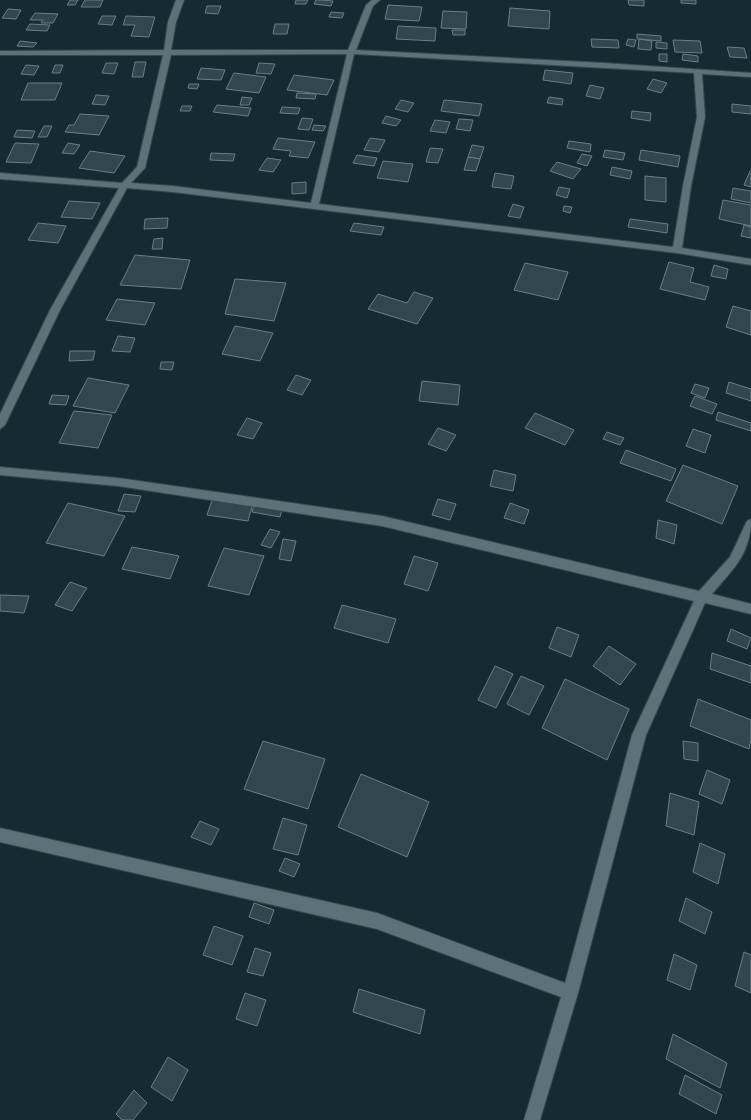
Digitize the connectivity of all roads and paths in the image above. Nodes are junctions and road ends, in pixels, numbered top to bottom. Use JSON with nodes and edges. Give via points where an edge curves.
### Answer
{"nodes":[{"id":1,"x":180,"y":0,"type":"edge"},
{"id":2,"x":376,"y":0,"type":"edge"},
{"id":3,"x":167,"y":52,"type":"junction"},
{"id":4,"x":351,"y":52,"type":"junction"},
{"id":5,"x":0,"y":53,"type":"edge"},
{"id":6,"x":698,"y":71,"type":"junction"},
{"id":7,"x":751,"y":75,"type":"edge"},
{"id":8,"x":0,"y":176,"type":"edge"},
{"id":9,"x":124,"y":186,"type":"junction"},
{"id":10,"x":314,"y":207,"type":"junction"},
{"id":11,"x":677,"y":250,"type":"junction"},
{"id":12,"x":751,"y":262,"type":"edge"},
{"id":13,"x":0,"y":425,"type":"edge"},
{"id":14,"x":0,"y":471,"type":"edge"},
{"id":15,"x":751,"y":524,"type":"edge"},
{"id":16,"x":701,"y":598,"type":"junction"},
{"id":17,"x":751,"y":610,"type":"edge"},
{"id":18,"x":0,"y":835,"type":"edge"},
{"id":19,"x":570,"y":993,"type":"junction"},
{"id":20,"x":532,"y":1120,"type":"edge"}],
"edges":[{"from":1,"to":3,"type":"street","via":[[172,22]]},
{"from":2,"to":4,"type":"street","via":[[370,5]]},
{"from":3,"to":4,"type":"street"},
{"from":3,"to":5,"type":"street"},
{"from":3,"to":9,"type":"street","via":[[141,168]]},
{"from":4,"to":6,"type":"street"},
{"from":4,"to":10,"type":"street"},
{"from":6,"to":7,"type":"street"},
{"from":6,"to":11,"type":"street","via":[[701,117]]},
{"from":8,"to":9,"type":"street"},
{"from":9,"to":10,"type":"street","via":[[173,189]]},
{"from":9,"to":13,"type":"street","via":[[55,310]]},
{"from":10,"to":11,"type":"street"},
{"from":11,"to":12,"type":"street"},
{"from":14,"to":16,"type":"street","via":[[118,482],[382,521]]},
{"from":15,"to":16,"type":"street","via":[[734,560]]},
{"from":16,"to":17,"type":"street"},
{"from":16,"to":19,"type":"street","via":[[639,735]]},
{"from":18,"to":19,"type":"street","via":[[377,921]]},
{"from":19,"to":20,"type":"street"}]}
